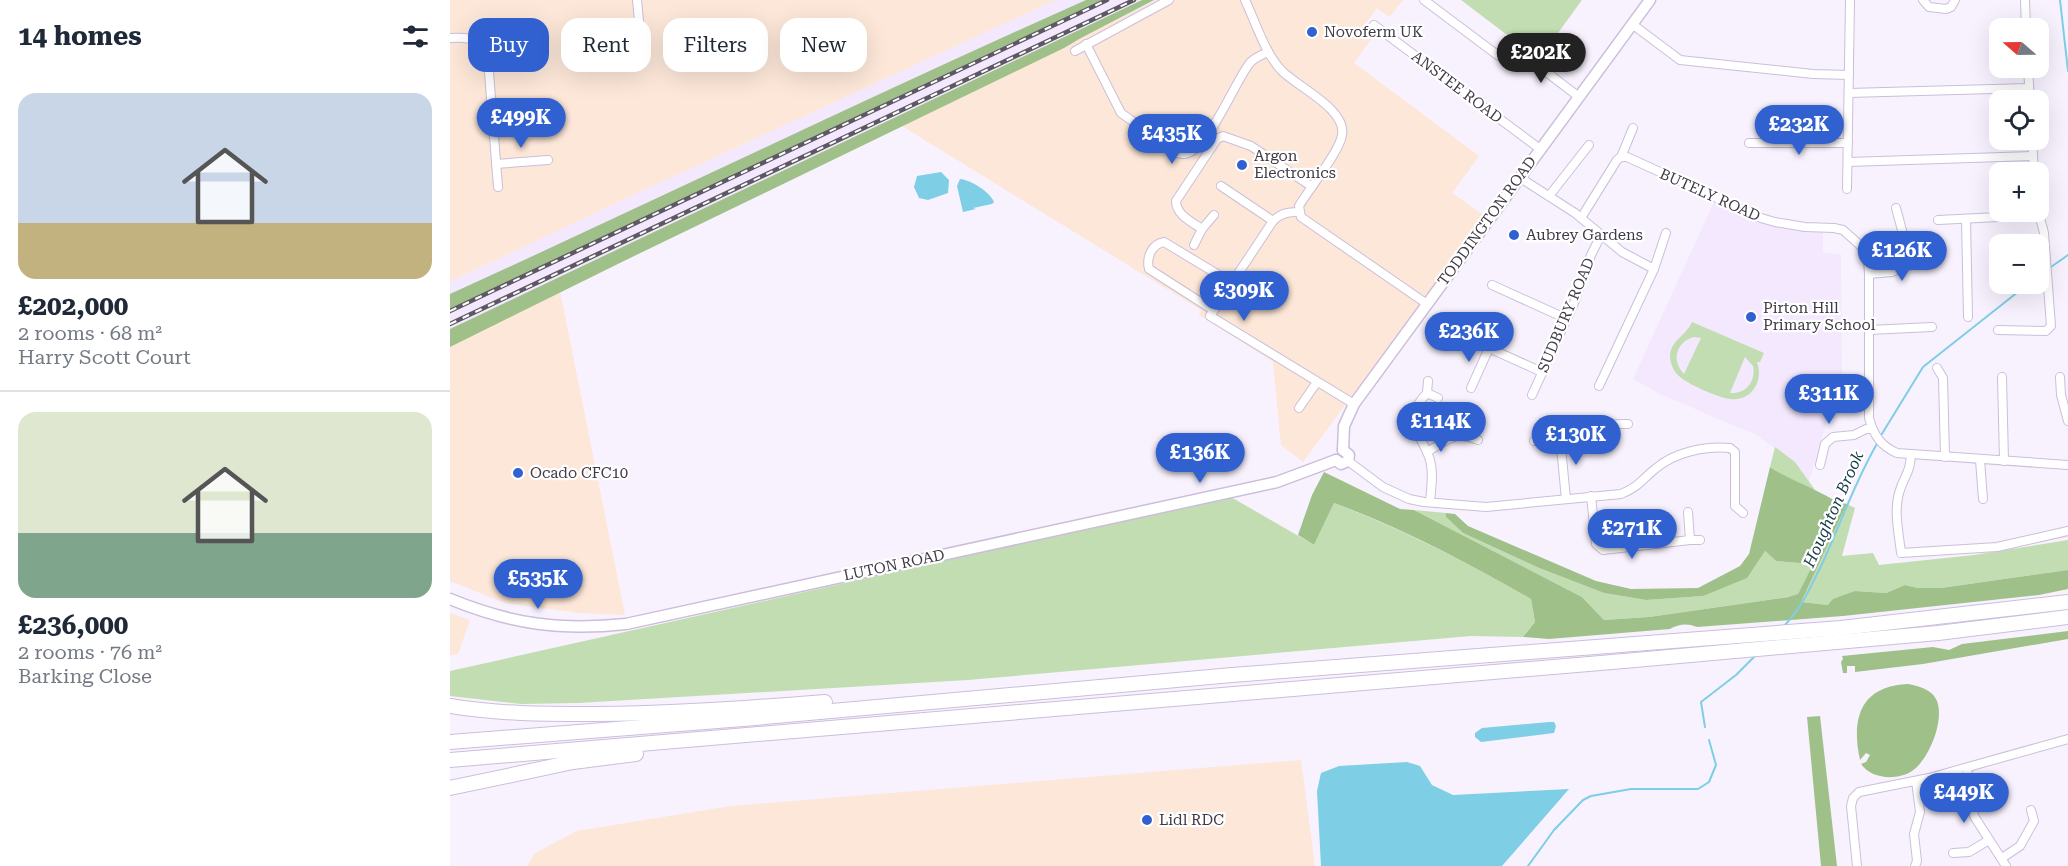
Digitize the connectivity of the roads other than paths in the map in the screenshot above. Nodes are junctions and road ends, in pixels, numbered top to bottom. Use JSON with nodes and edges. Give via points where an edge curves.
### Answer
{"nodes":[{"id":1,"x":637,"y":0,"type":"edge"},
{"id":2,"x":1169,"y":0,"type":"edge"},
{"id":3,"x":1245,"y":0,"type":"edge"},
{"id":4,"x":1424,"y":0,"type":"edge"},
{"id":5,"x":1650,"y":0,"type":"edge"},
{"id":6,"x":1850,"y":0,"type":"edge"},
{"id":7,"x":1923,"y":0,"type":"edge"},
{"id":8,"x":1955,"y":0,"type":"edge"},
{"id":9,"x":2025,"y":0,"type":"edge"},
{"id":10,"x":639,"y":18,"type":"edge"},
{"id":11,"x":2026,"y":18,"type":"edge"},
{"id":12,"x":1632,"y":24,"type":"junction"},
{"id":13,"x":1374,"y":25,"type":"dead end"},
{"id":14,"x":450,"y":38,"type":"edge"},
{"id":15,"x":1086,"y":44,"type":"junction"},
{"id":16,"x":1075,"y":51,"type":"dead end"},
{"id":17,"x":1268,"y":52,"type":"junction"},
{"id":18,"x":1849,"y":75,"type":"junction"},
{"id":19,"x":2028,"y":78,"type":"edge"},
{"id":20,"x":2029,"y":88,"type":"joint"},
{"id":21,"x":1849,"y":93,"type":"junction"},
{"id":22,"x":1579,"y":97,"type":"junction"},
{"id":23,"x":1633,"y":128,"type":"dead end"},
{"id":24,"x":1749,"y":143,"type":"dead end"},
{"id":25,"x":1848,"y":143,"type":"junction"},
{"id":26,"x":1589,"y":145,"type":"dead end"},
{"id":27,"x":1540,"y":149,"type":"junction"},
{"id":28,"x":2033,"y":150,"type":"edge"},
{"id":29,"x":2033,"y":156,"type":"junction"},
{"id":30,"x":1621,"y":157,"type":"junction"},
{"id":31,"x":548,"y":160,"type":"dead end"},
{"id":32,"x":1848,"y":162,"type":"junction"},
{"id":33,"x":2033,"y":162,"type":"edge"},
{"id":34,"x":496,"y":164,"type":"junction"},
{"id":35,"x":1519,"y":177,"type":"junction"},
{"id":36,"x":1221,"y":186,"type":"dead end"},
{"id":37,"x":1311,"y":186,"type":"junction"},
{"id":38,"x":498,"y":187,"type":"dead end"},
{"id":39,"x":1847,"y":189,"type":"dead end"},
{"id":40,"x":1549,"y":196,"type":"junction"},
{"id":41,"x":1896,"y":208,"type":"dead end"},
{"id":42,"x":1299,"y":212,"type":"junction"},
{"id":43,"x":1214,"y":215,"type":"dead end"},
{"id":44,"x":1989,"y":217,"type":"edge"},
{"id":45,"x":1581,"y":218,"type":"junction"},
{"id":46,"x":1966,"y":219,"type":"junction"},
{"id":47,"x":1938,"y":220,"type":"dead end"},
{"id":48,"x":1273,"y":221,"type":"junction"},
{"id":49,"x":2041,"y":222,"type":"edge"},
{"id":50,"x":1202,"y":229,"type":"junction"},
{"id":51,"x":1666,"y":233,"type":"dead end"},
{"id":52,"x":1601,"y":235,"type":"junction"},
{"id":53,"x":1194,"y":245,"type":"dead end"},
{"id":54,"x":1931,"y":262,"type":"dead end"},
{"id":55,"x":1911,"y":264,"type":"junction"},
{"id":56,"x":1654,"y":269,"type":"junction"},
{"id":57,"x":1869,"y":274,"type":"junction"},
{"id":58,"x":1232,"y":283,"type":"junction"},
{"id":59,"x":1492,"y":285,"type":"dead end"},
{"id":60,"x":1427,"y":304,"type":"junction"},
{"id":61,"x":1214,"y":310,"type":"junction"},
{"id":62,"x":1968,"y":317,"type":"dead end"},
{"id":63,"x":1567,"y":319,"type":"junction"},
{"id":64,"x":1932,"y":327,"type":"dead end"},
{"id":65,"x":1449,"y":330,"type":"dead end"},
{"id":66,"x":1869,"y":330,"type":"junction"},
{"id":67,"x":1998,"y":330,"type":"dead end"},
{"id":68,"x":1489,"y":348,"type":"junction"},
{"id":69,"x":1937,"y":368,"type":"dead end"},
{"id":70,"x":1542,"y":372,"type":"junction"},
{"id":71,"x":2002,"y":377,"type":"dead end"},
{"id":72,"x":2060,"y":377,"type":"dead end"},
{"id":73,"x":1428,"y":381,"type":"dead end"},
{"id":74,"x":1317,"y":382,"type":"junction"},
{"id":75,"x":1599,"y":386,"type":"dead end"},
{"id":76,"x":1471,"y":388,"type":"dead end"},
{"id":77,"x":1427,"y":393,"type":"junction"},
{"id":78,"x":1532,"y":395,"type":"dead end"},
{"id":79,"x":1438,"y":398,"type":"dead end"},
{"id":80,"x":1354,"y":404,"type":"junction"},
{"id":81,"x":1299,"y":408,"type":"dead end"},
{"id":82,"x":2068,"y":421,"type":"edge"},
{"id":83,"x":1628,"y":424,"type":"dead end"},
{"id":84,"x":1874,"y":433,"type":"junction"},
{"id":85,"x":1560,"y":437,"type":"junction"},
{"id":86,"x":1478,"y":440,"type":"dead end"},
{"id":87,"x":1534,"y":441,"type":"dead end"},
{"id":88,"x":1427,"y":452,"type":"junction"},
{"id":89,"x":1911,"y":454,"type":"junction"},
{"id":90,"x":1342,"y":457,"type":"junction"},
{"id":91,"x":1945,"y":457,"type":"junction"},
{"id":92,"x":1980,"y":460,"type":"junction"},
{"id":93,"x":2004,"y":461,"type":"junction"},
{"id":94,"x":1820,"y":465,"type":"dead end"},
{"id":95,"x":2068,"y":465,"type":"edge"},
{"id":96,"x":1591,"y":496,"type":"junction"},
{"id":97,"x":1566,"y":499,"type":"junction"},
{"id":98,"x":1983,"y":499,"type":"dead end"},
{"id":99,"x":1430,"y":502,"type":"junction"},
{"id":100,"x":1688,"y":512,"type":"dead end"},
{"id":101,"x":1743,"y":513,"type":"dead end"},
{"id":102,"x":2068,"y":531,"type":"edge"},
{"id":103,"x":1690,"y":540,"type":"junction"},
{"id":104,"x":1700,"y":540,"type":"dead end"},
{"id":105,"x":450,"y":599,"type":"edge"},
{"id":106,"x":2068,"y":602,"type":"edge"},
{"id":107,"x":2068,"y":617,"type":"edge"},
{"id":108,"x":1842,"y":635,"type":"junction"},
{"id":109,"x":1820,"y":637,"type":"junction"},
{"id":110,"x":1232,"y":675,"type":"junction"},
{"id":111,"x":450,"y":706,"type":"edge"},
{"id":112,"x":963,"y":718,"type":"junction"},
{"id":113,"x":2068,"y":739,"type":"edge"},
{"id":114,"x":450,"y":742,"type":"edge"},
{"id":115,"x":450,"y":760,"type":"edge"},
{"id":116,"x":1967,"y":768,"type":"junction"},
{"id":117,"x":1916,"y":781,"type":"junction"},
{"id":118,"x":450,"y":788,"type":"edge"},
{"id":119,"x":2031,"y":810,"type":"dead end"},
{"id":120,"x":1989,"y":840,"type":"junction"},
{"id":121,"x":1953,"y":854,"type":"dead end"},
{"id":122,"x":1919,"y":862,"type":"edge"},
{"id":123,"x":2004,"y":862,"type":"edge"},
{"id":124,"x":1857,"y":866,"type":"edge"}],
"edges":[{"from":1,"to":10,"type":"street"},
{"from":2,"to":15,"type":"street"},
{"from":3,"to":17,"type":"street"},
{"from":4,"to":22,"type":"street","via":[[1502,57],[1510,58],[1519,51]]},
{"from":5,"to":12,"type":"main road","name":"TODDINGTON ROAD"},
{"from":6,"to":18,"type":"street"},
{"from":7,"to":8,"type":"street","via":[[1929,7],[1946,9]]},
{"from":9,"to":11,"type":"street"},
{"from":12,"to":18,"type":"street","via":[[1680,60]]},
{"from":12,"to":22,"type":"main road","name":"TODDINGTON ROAD"},
{"from":13,"to":27,"type":"street","name":"ANSTEE ROAD"},
{"from":14,"to":34,"type":"street","via":[[467,37],[487,47]]},
{"from":15,"to":16,"type":"street"},
{"from":15,"to":17,"type":"street","via":[[1121,113],[1184,154],[1203,141],[1251,61]]},
{"from":17,"to":37,"type":"street","via":[[1281,71],[1340,118],[1341,142]]},
{"from":18,"to":21,"type":"street"},
{"from":19,"to":20,"type":"street"},
{"from":20,"to":21,"type":"street"},
{"from":21,"to":25,"type":"street"},
{"from":22,"to":27,"type":"main road","name":"TODDINGTON ROAD"},
{"from":23,"to":30,"type":"street"},
{"from":24,"to":25,"type":"street"},
{"from":25,"to":32,"type":"street"},
{"from":26,"to":40,"type":"street"},
{"from":27,"to":35,"type":"main road","name":"TODDINGTON ROAD"},
{"from":28,"to":29,"type":"street"},
{"from":29,"to":32,"type":"street"},
{"from":29,"to":33,"type":"street"},
{"from":30,"to":45,"type":"street"},
{"from":30,"to":57,"type":"street","name":"BUTELY ROAD","via":[[1761,218],[1843,230],[1862,247],[1868,258]]},
{"from":31,"to":34,"type":"street"},
{"from":32,"to":39,"type":"street"},
{"from":34,"to":38,"type":"street"},
{"from":35,"to":40,"type":"street"},
{"from":35,"to":60,"type":"main road","name":"TODDINGTON ROAD"},
{"from":36,"to":48,"type":"street"},
{"from":37,"to":42,"type":"street"},
{"from":37,"to":50,"type":"street","via":[[1251,146],[1220,137],[1176,201],[1182,215]]},
{"from":40,"to":45,"type":"street"},
{"from":41,"to":55,"type":"street"},
{"from":42,"to":48,"type":"street","via":[[1285,213]]},
{"from":42,"to":60,"type":"street"},
{"from":43,"to":50,"type":"street"},
{"from":44,"to":46,"type":"street"},
{"from":45,"to":52,"type":"street"},
{"from":46,"to":47,"type":"street"},
{"from":46,"to":62,"type":"street"},
{"from":48,"to":58,"type":"street"},
{"from":49,"to":67,"type":"street","via":[[2051,326],[2046,331]]},
{"from":50,"to":53,"type":"street"},
{"from":51,"to":56,"type":"street"},
{"from":52,"to":56,"type":"street"},
{"from":52,"to":63,"type":"street","name":"SUDBURY ROAD"},
{"from":54,"to":55,"type":"street"},
{"from":55,"to":57,"type":"street","via":[[1892,272]]},
{"from":56,"to":75,"type":"street"},
{"from":57,"to":66,"type":"street","name":"BUTELY ROAD"},
{"from":58,"to":61,"type":"street"},
{"from":58,"to":61,"type":"street","via":[[1164,242],[1152,251],[1149,268]]},
{"from":59,"to":63,"type":"street"},
{"from":60,"to":80,"type":"main road","name":"TODDINGTON ROAD"},
{"from":61,"to":74,"type":"street","via":[[1210,316]]},
{"from":63,"to":70,"type":"street","name":"SUDBURY ROAD"},
{"from":64,"to":66,"type":"street"},
{"from":65,"to":68,"type":"street"},
{"from":66,"to":84,"type":"street","name":"BUTELY ROAD","via":[[1869,418]]},
{"from":68,"to":70,"type":"street"},
{"from":68,"to":76,"type":"street"},
{"from":69,"to":91,"type":"street","via":[[1943,378]]},
{"from":70,"to":78,"type":"street","name":"SUDBURY ROAD"},
{"from":71,"to":93,"type":"street"},
{"from":72,"to":82,"type":"street"},
{"from":73,"to":77,"type":"street"},
{"from":74,"to":80,"type":"street"},
{"from":74,"to":81,"type":"street"},
{"from":77,"to":79,"type":"street"},
{"from":77,"to":88,"type":"street","via":[[1412,416]]},
{"from":80,"to":90,"type":"main road","name":"TODDINGTON ROAD","via":[[1344,426]]},
{"from":83,"to":85,"type":"street","via":[[1608,424],[1583,436]]},
{"from":84,"to":89,"type":"street","via":[[1883,446]]},
{"from":84,"to":94,"type":"street","via":[[1866,429],[1854,435],[1833,437],[1825,444]]},
{"from":85,"to":87,"type":"street"},
{"from":85,"to":97,"type":"street"},
{"from":86,"to":88,"type":"street","via":[[1457,435]]},
{"from":88,"to":99,"type":"street","via":[[1432,469]]},
{"from":89,"to":91,"type":"street"},
{"from":89,"to":102,"type":"street","via":[[1911,469],[1898,504],[1901,553],[1997,547]]},
{"from":90,"to":99,"type":"street","via":[[1383,487],[1409,499]]},
{"from":90,"to":105,"type":"main road","name":"LUTON ROAD","via":[[1277,482],[626,624],[579,628],[533,624],[494,616]]},
{"from":91,"to":92,"type":"street"},
{"from":92,"to":93,"type":"street"},
{"from":92,"to":98,"type":"street"},
{"from":93,"to":95,"type":"street"},
{"from":96,"to":97,"type":"street"},
{"from":96,"to":101,"type":"street","via":[[1621,494],[1637,487],[1655,468],[1678,455],[1730,448],[1735,452],[1735,506]]},
{"from":96,"to":103,"type":"street","via":[[1599,549]]},
{"from":97,"to":99,"type":"street","via":[[1486,507]]},
{"from":100,"to":103,"type":"street"},
{"from":103,"to":104,"type":"street"},
{"from":106,"to":108,"type":"highway"},
{"from":107,"to":108,"type":"highway","via":[[1938,633]]},
{"from":108,"to":109,"type":"highway"},
{"from":109,"to":110,"type":"highway","via":[[1791,632],[1758,634]]},
{"from":109,"to":112,"type":"highway","via":[[1748,650]]},
{"from":110,"to":111,"type":"highway","via":[[1150,677],[713,711],[538,714]]},
{"from":110,"to":114,"type":"highway"},
{"from":112,"to":115,"type":"highway"},
{"from":112,"to":118,"type":"highway","via":[[841,735],[629,754]]},
{"from":113,"to":116,"type":"street"},
{"from":116,"to":117,"type":"street"},
{"from":116,"to":120,"type":"street","via":[[1974,816]]},
{"from":117,"to":122,"type":"street","via":[[1920,812],[1914,834]]},
{"from":117,"to":124,"type":"street","via":[[1855,794],[1851,806]]},
{"from":119,"to":123,"type":"street","via":[[2034,821],[2020,846]]},
{"from":120,"to":121,"type":"street","via":[[1969,852]]},
{"from":120,"to":123,"type":"street"}]}
